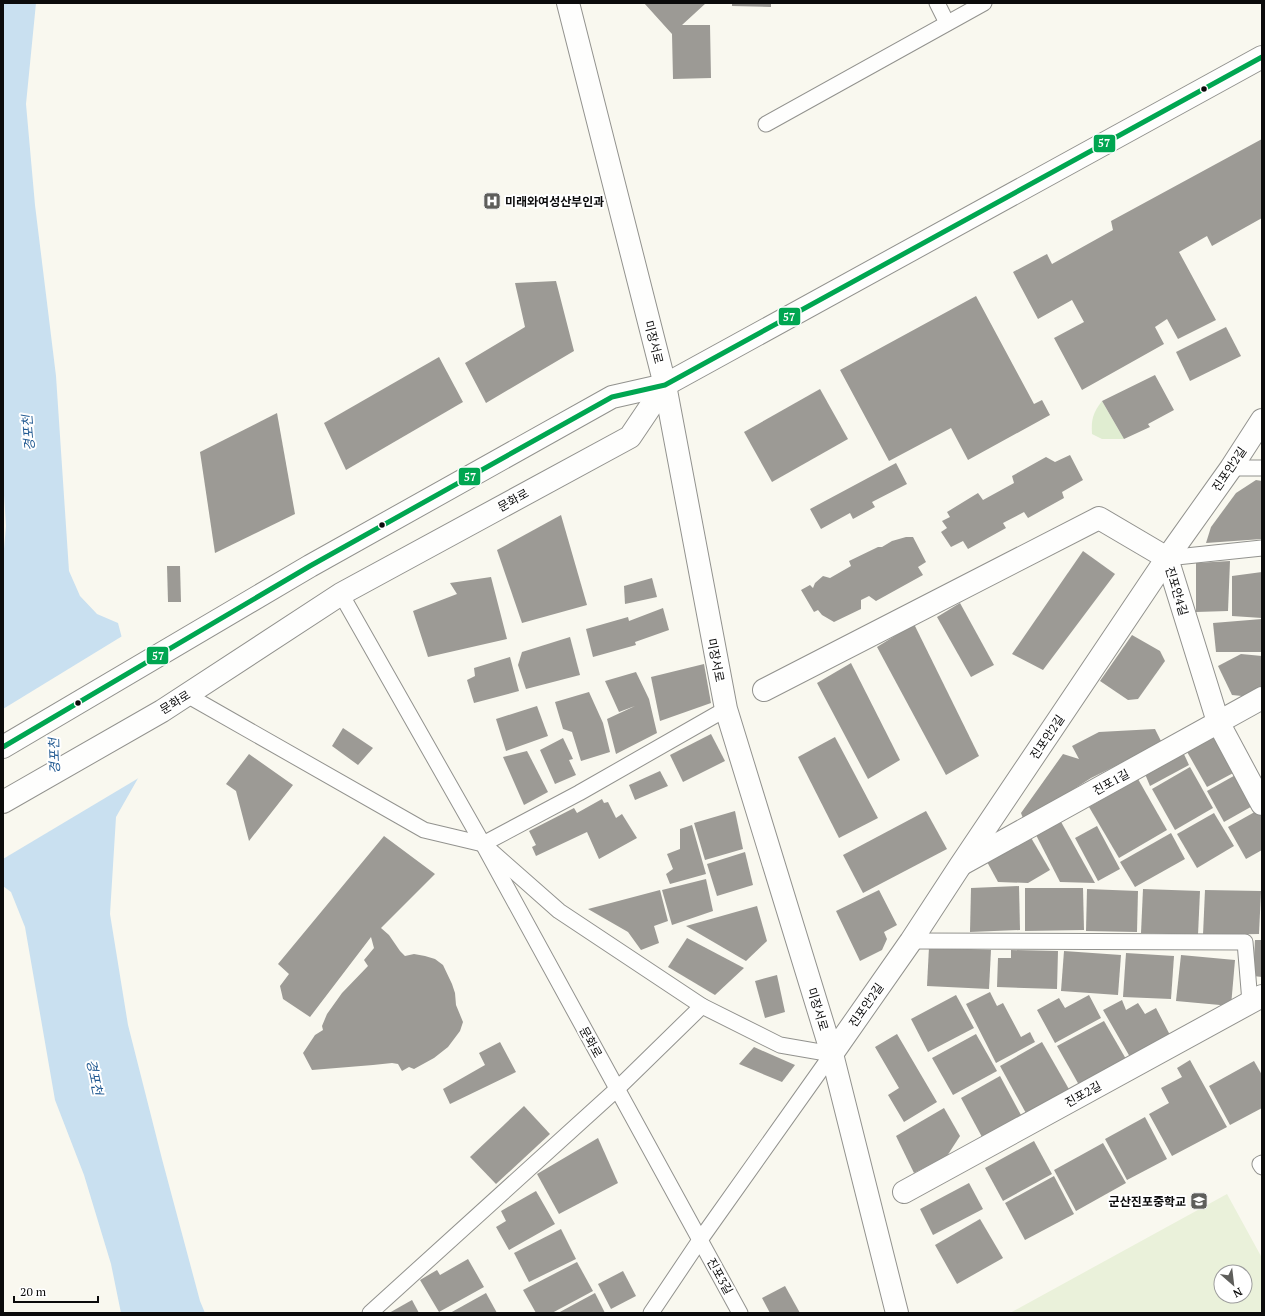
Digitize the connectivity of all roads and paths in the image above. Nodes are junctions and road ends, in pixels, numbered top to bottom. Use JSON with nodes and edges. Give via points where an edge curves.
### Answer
{"nodes":[{"id":1,"x":568,"y":3,"type":"edge"},
{"id":2,"x":936,"y":3,"type":"edge"},
{"id":3,"x":984,"y":3,"type":"edge"},
{"id":4,"x":947,"y":23,"type":"junction"},
{"id":5,"x":1262,"y":57,"type":"edge"},
{"id":6,"x":766,"y":124,"type":"dead end"},
{"id":7,"x":665,"y":385,"type":"junction"},
{"id":8,"x":1262,"y":420,"type":"edge"},
{"id":9,"x":1231,"y":468,"type":"junction"},
{"id":10,"x":1262,"y":468,"type":"edge"},
{"id":11,"x":1262,"y":548,"type":"edge"},
{"id":12,"x":1167,"y":558,"type":"junction"},
{"id":13,"x":341,"y":594,"type":"junction"},
{"id":14,"x":764,"y":690,"type":"dead end"},
{"id":15,"x":187,"y":694,"type":"junction"},
{"id":16,"x":1262,"y":698,"type":"edge"},
{"id":17,"x":726,"y":709,"type":"junction"},
{"id":18,"x":1218,"y":722,"type":"junction"},
{"id":19,"x":3,"y":747,"type":"edge"},
{"id":20,"x":3,"y":802,"type":"edge"},
{"id":21,"x":1262,"y":804,"type":"edge"},
{"id":22,"x":483,"y":844,"type":"junction"},
{"id":23,"x":960,"y":866,"type":"junction"},
{"id":24,"x":911,"y":941,"type":"junction"},
{"id":25,"x":1256,"y":999,"type":"edge"},
{"id":26,"x":702,"y":1006,"type":"junction"},
{"id":27,"x":832,"y":1054,"type":"junction"},
{"id":28,"x":617,"y":1089,"type":"junction"},
{"id":29,"x":1262,"y":1163,"type":"edge"},
{"id":30,"x":1262,"y":1167,"type":"edge"},
{"id":31,"x":904,"y":1192,"type":"dead end"},
{"id":32,"x":700,"y":1240,"type":"junction"},
{"id":33,"x":370,"y":1313,"type":"edge"},
{"id":34,"x":651,"y":1313,"type":"edge"},
{"id":35,"x":740,"y":1313,"type":"edge"},
{"id":36,"x":897,"y":1313,"type":"edge"}],
"edges":[{"from":1,"to":7,"type":"street","name":"미장서로"},
{"from":2,"to":4,"type":"lane"},
{"from":3,"to":4,"type":"lane"},
{"from":4,"to":6,"type":"lane"},
{"from":5,"to":7,"type":"street","name":"문화로"},
{"from":7,"to":13,"type":"street","name":"문화로","via":[[630,437]]},
{"from":7,"to":17,"type":"street","name":"미장서로"},
{"from":7,"to":19,"type":"street","name":"문화로","via":[[612,397],[310,566]]},
{"from":8,"to":9,"type":"street","name":"진포안2길"},
{"from":9,"to":10,"type":"lane"},
{"from":9,"to":12,"type":"street","name":"진포안2길"},
{"from":11,"to":12,"type":"lane"},
{"from":12,"to":14,"type":"street","name":"진포안4길","via":[[1099,518]]},
{"from":12,"to":18,"type":"street","name":"진포안4길"},
{"from":12,"to":23,"type":"street","name":"진포안2길"},
{"from":13,"to":15,"type":"street","name":"문화로"},
{"from":13,"to":22,"type":"lane","name":"문화로"},
{"from":15,"to":20,"type":"street","name":"문화로","via":[[162,711]]},
{"from":15,"to":22,"type":"lane","via":[[424,830]]},
{"from":16,"to":18,"type":"street","name":"진포1길"},
{"from":17,"to":22,"type":"lane","via":[[579,794]]},
{"from":17,"to":27,"type":"street","name":"미장서로"},
{"from":18,"to":21,"type":"street","name":"진포안4길"},
{"from":18,"to":23,"type":"street","name":"진포1길"},
{"from":22,"to":26,"type":"lane","via":[[559,911]]},
{"from":22,"to":28,"type":"lane","name":"문화로"},
{"from":23,"to":24,"type":"street","name":"진포안2길"},
{"from":24,"to":25,"type":"lane","via":[[1245,942]]},
{"from":24,"to":27,"type":"street","name":"진포안2길"},
{"from":25,"to":31,"type":"street","name":"진포2길"},
{"from":26,"to":27,"type":"lane","via":[[780,1045]]},
{"from":26,"to":28,"type":"lane"},
{"from":27,"to":32,"type":"lane"},
{"from":27,"to":36,"type":"street","name":"미장서로"},
{"from":28,"to":32,"type":"lane","name":"문화로"},
{"from":28,"to":33,"type":"lane"},
{"from":29,"to":30,"type":"lane"},
{"from":32,"to":34,"type":"lane"},
{"from":32,"to":35,"type":"lane","name":"진포3길"}]}
